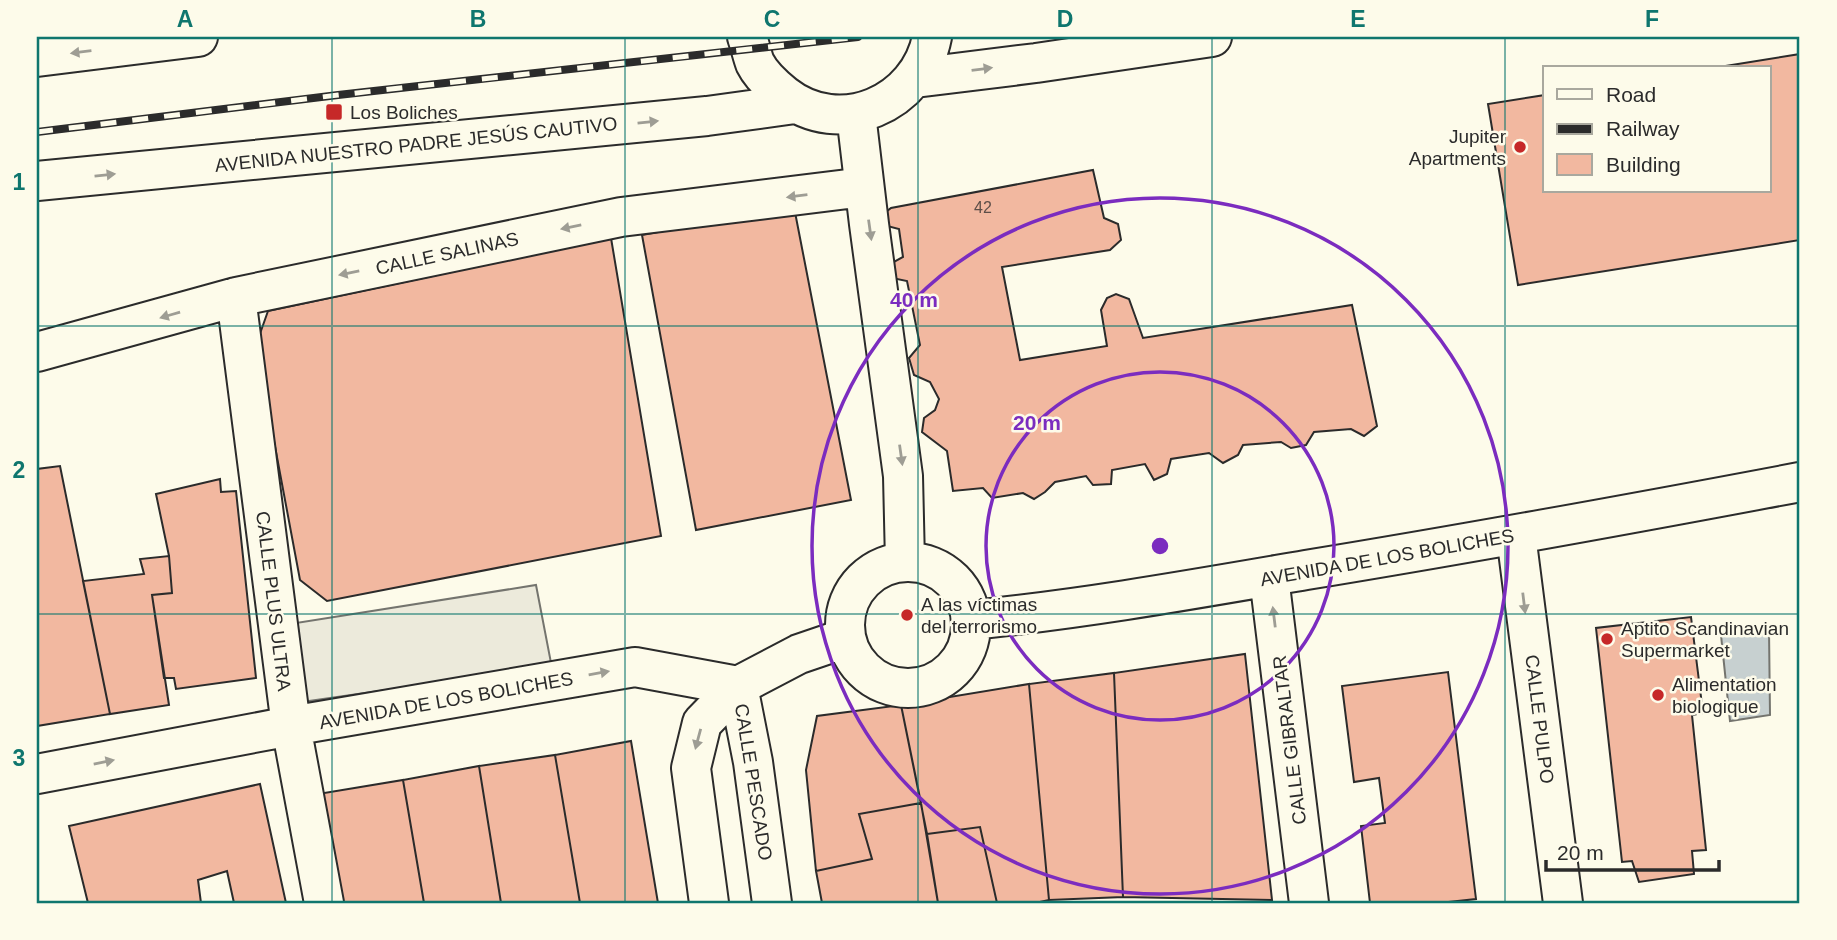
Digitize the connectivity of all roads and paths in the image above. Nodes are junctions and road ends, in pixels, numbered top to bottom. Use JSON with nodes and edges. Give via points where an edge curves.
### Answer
{"nodes":[{"id":1,"x":198,"y":37,"type":"edge"},
{"id":2,"x":747,"y":37,"type":"edge"},
{"id":3,"x":932,"y":37,"type":"edge"},
{"id":4,"x":1212,"y":37,"type":"edge"},
{"id":5,"x":37,"y":57,"type":"edge"},
{"id":6,"x":915,"y":78,"type":"junction"},
{"id":7,"x":795,"y":104,"type":"junction"},
{"id":8,"x":856,"y":114,"type":"junction"},
{"id":9,"x":37,"y":181,"type":"edge"},
{"id":10,"x":864,"y":187,"type":"junction"},
{"id":11,"x":236,"y":297,"type":"junction"},
{"id":12,"x":37,"y":352,"type":"edge"},
{"id":13,"x":1800,"y":482,"type":"edge"},
{"id":14,"x":1516,"y":535,"type":"junction"},
{"id":15,"x":905,"y":562,"type":"junction"},
{"id":16,"x":1269,"y":577,"type":"junction"},
{"id":17,"x":971,"y":620,"type":"junction"},
{"id":18,"x":846,"y":638,"type":"junction"},
{"id":19,"x":738,"y":686,"type":"junction"},
{"id":20,"x":291,"y":726,"type":"junction"},
{"id":21,"x":37,"y":774,"type":"edge"},
{"id":22,"x":324,"y":903,"type":"edge"},
{"id":23,"x":709,"y":903,"type":"edge"},
{"id":24,"x":772,"y":903,"type":"edge"},
{"id":25,"x":1309,"y":903,"type":"edge"},
{"id":26,"x":1563,"y":903,"type":"edge"}],
"edges":[{"from":1,"to":5,"type":"street","one_way":true},
{"from":2,"to":7,"type":"street","via":[[756,64]]},
{"from":3,"to":6,"type":"street"},
{"from":6,"to":4,"type":"street","one_way":true},
{"from":6,"to":8,"type":"street","via":[[878,107]]},
{"from":7,"to":8,"type":"street","via":[[825,113]]},
{"from":9,"to":7,"type":"street","name":"AVENIDA NUESTRO PADRE JESÚS CAUTIVO","one_way":true},
{"from":8,"to":10,"type":"street"},
{"from":10,"to":11,"type":"street","name":"CALLE SALINAS","one_way":true,"via":[[621,217]]},
{"from":10,"to":15,"type":"street","one_way":true,"via":[[904,476]]},
{"from":11,"to":12,"type":"street","name":"CALLE SALINAS","one_way":true},
{"from":11,"to":20,"type":"street","name":"CALLE PLUS ULTRA"},
{"from":13,"to":14,"type":"street","name":"AVENIDA DE LOS BOLICHES"},
{"from":14,"to":16,"type":"street","name":"AVENIDA DE LOS BOLICHES"},
{"from":14,"to":26,"type":"street","name":"CALLE PULPO","one_way":true},
{"from":15,"to":17,"type":"street","via":[[924,563],[957,584]]},
{"from":15,"to":18,"type":"street","via":[[873,572],[861,583],[851,597]]},
{"from":16,"to":17,"type":"street","name":"AVENIDA DE LOS BOLICHES"},
{"from":25,"to":16,"type":"street","name":"CALLE GIBRALTAR","one_way":true},
{"from":17,"to":18,"type":"street","via":[[961,660],[927,685],[906,688],[886,684],[867,673]]},
{"from":18,"to":19,"type":"street","via":[[799,654]]},
{"from":20,"to":19,"type":"street","name":"AVENIDA DE LOS BOLICHES","one_way":true,"via":[[635,667]]},
{"from":19,"to":23,"type":"street","name":"CALLE PESCADO","one_way":true,"via":[[702,723],[691,768]]},
{"from":19,"to":24,"type":"street","name":"CALLE PESCADO"},
{"from":21,"to":20,"type":"street","name":"AVENIDA DE LOS BOLICHES","one_way":true},
{"from":20,"to":22,"type":"street","name":"CALLE PLUS ULTRA"}]}
